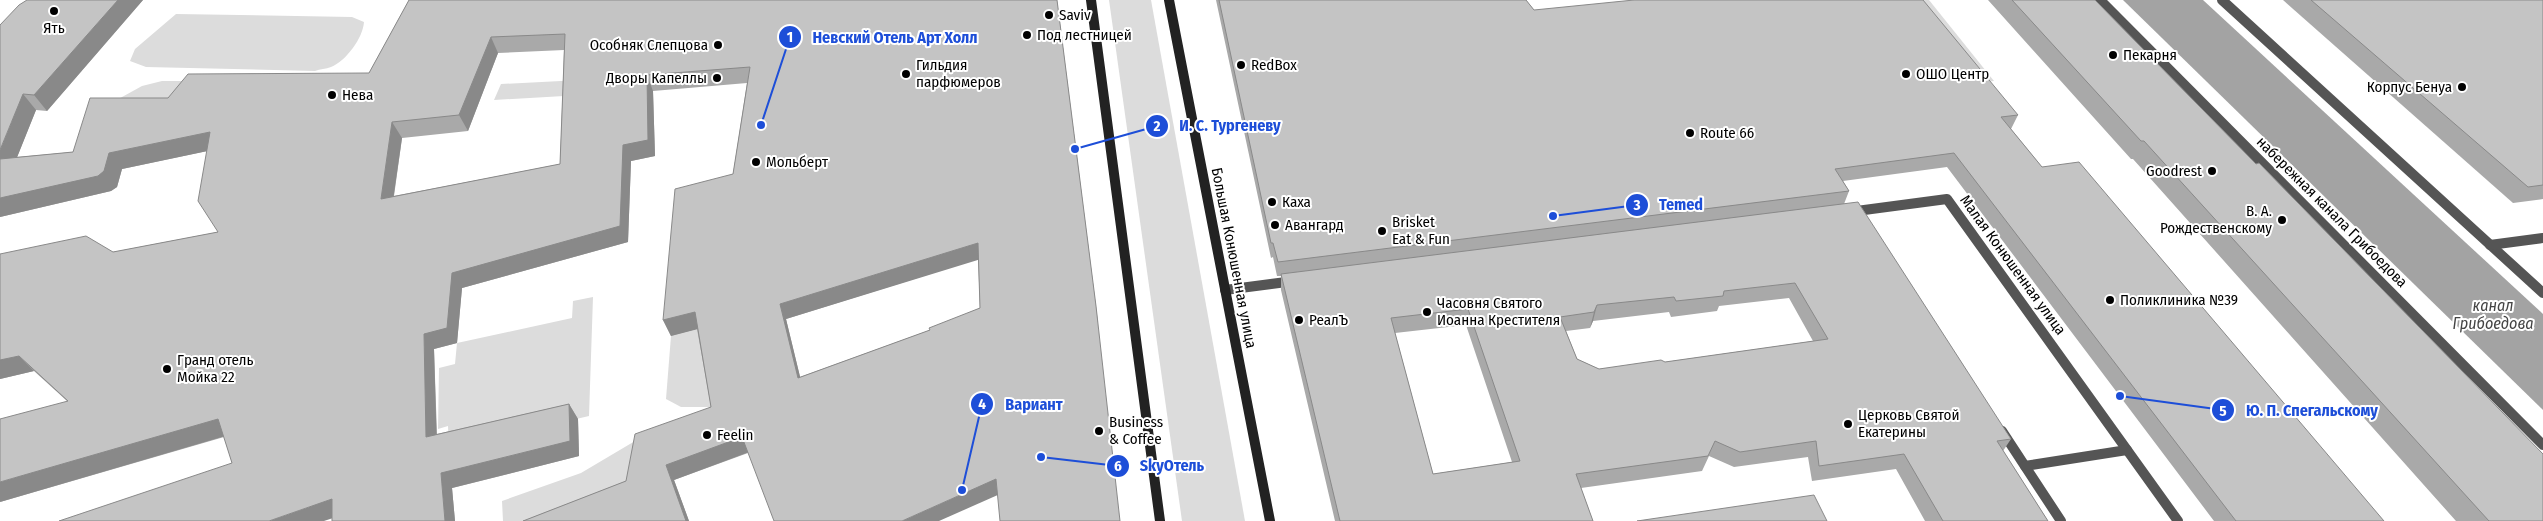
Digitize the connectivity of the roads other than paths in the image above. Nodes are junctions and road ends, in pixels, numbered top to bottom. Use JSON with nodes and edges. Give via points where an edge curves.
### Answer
{"nodes":[{"id":1,"x":1091,"y":0,"type":"edge"},
{"id":2,"x":1169,"y":0,"type":"edge"},
{"id":3,"x":2100,"y":0,"type":"edge"},
{"id":4,"x":2222,"y":0,"type":"edge"},
{"id":5,"x":1839,"y":213,"type":"edge"},
{"id":6,"x":2543,"y":238,"type":"edge"},
{"id":7,"x":2490,"y":245,"type":"junction"},
{"id":8,"x":1306,"y":280,"type":"edge"},
{"id":9,"x":1225,"y":290,"type":"junction"},
{"id":10,"x":2543,"y":293,"type":"edge"},
{"id":11,"x":1998,"y":425,"type":"edge"},
{"id":12,"x":2543,"y":445,"type":"edge"},
{"id":13,"x":2127,"y":450,"type":"junction"},
{"id":14,"x":2025,"y":466,"type":"junction"},
{"id":15,"x":1160,"y":521,"type":"edge"},
{"id":16,"x":1270,"y":521,"type":"edge"},
{"id":17,"x":2061,"y":521,"type":"edge"},
{"id":18,"x":2178,"y":521,"type":"edge"}],
"edges":[{"from":1,"to":15,"type":"main road"},
{"from":2,"to":9,"type":"main road","name":"Большая Конюшенная улица"},
{"from":3,"to":12,"type":"street","name":"набережная канала Грибоедова"},
{"from":4,"to":7,"type":"street"},
{"from":5,"to":13,"type":"street","name":"Малая Конюшенная улица","via":[[1861,214],[1947,199]]},
{"from":6,"to":7,"type":"street"},
{"from":7,"to":10,"type":"street"},
{"from":8,"to":9,"type":"street"},
{"from":9,"to":16,"type":"main road","name":"Большая Конюшенная улица"},
{"from":11,"to":14,"type":"street"},
{"from":13,"to":14,"type":"street"},
{"from":13,"to":18,"type":"street","name":"Малая Конюшенная улица"},
{"from":14,"to":17,"type":"street"}]}
